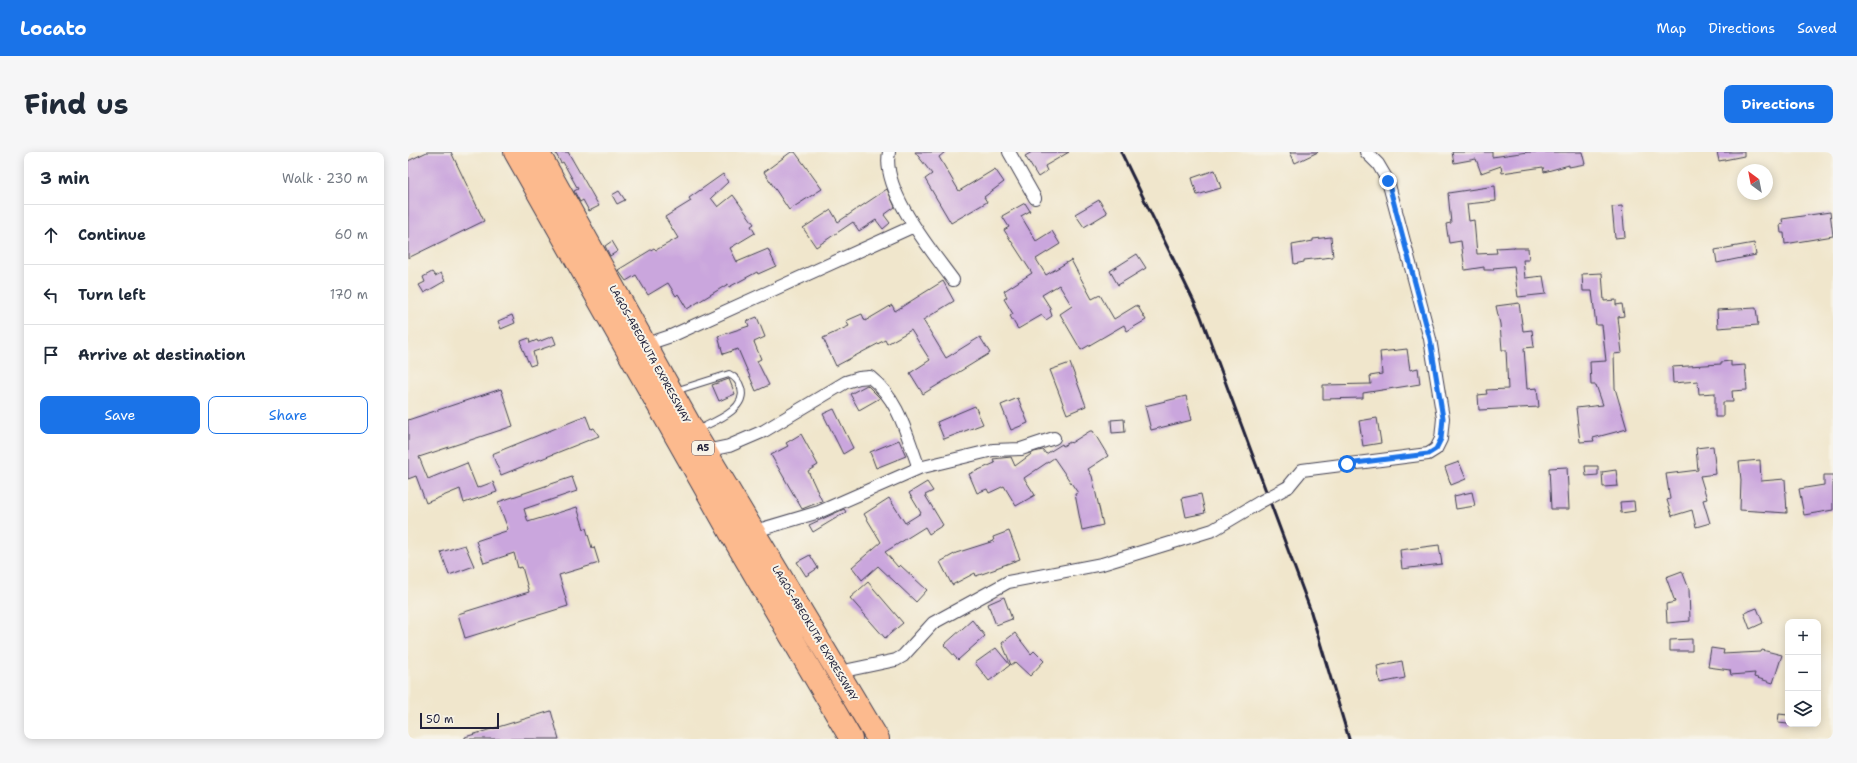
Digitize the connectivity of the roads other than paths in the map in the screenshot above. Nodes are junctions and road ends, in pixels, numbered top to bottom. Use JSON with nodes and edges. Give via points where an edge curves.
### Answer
{"nodes":[{"id":1,"x":515,"y":152,"type":"edge"},
{"id":2,"x":538,"y":152,"type":"edge"},
{"id":3,"x":889,"y":152,"type":"edge"},
{"id":4,"x":1009,"y":152,"type":"edge"},
{"id":5,"x":1366,"y":152,"type":"edge"},
{"id":6,"x":1035,"y":198,"type":"dead end"},
{"id":7,"x":914,"y":226,"type":"junction"},
{"id":8,"x":953,"y":280,"type":"dead end"},
{"id":9,"x":644,"y":345,"type":"junction"},
{"id":10,"x":671,"y":392,"type":"junction"},
{"id":11,"x":694,"y":432,"type":"junction"},
{"id":12,"x":1054,"y":438,"type":"dead end"},
{"id":13,"x":705,"y":451,"type":"junction"},
{"id":14,"x":918,"y":468,"type":"junction"},
{"id":15,"x":755,"y":531,"type":"junction"},
{"id":16,"x":839,"y":672,"type":"junction"},
{"id":17,"x":851,"y":739,"type":"edge"},
{"id":18,"x":878,"y":739,"type":"edge"}],
"edges":[{"from":1,"to":17,"type":"highway","name":"LAGOS-ABEOKUTA EXPRESSWAY","number":"A5","via":[[731,534]]},
{"from":2,"to":9,"type":"highway","name":"LAGOS-ABEOKUTA EXPRESSWAY","number":"A5"},
{"from":3,"to":7,"type":"street","via":[[887,160],[891,182]]},
{"from":4,"to":6,"type":"street"},
{"from":5,"to":16,"type":"street","bridge":true,"via":[[1378,164],[1388,181],[1430,339],[1443,418],[1441,439],[1436,449],[1428,454],[1302,470],[1288,486],[1213,530],[1102,564],[1008,582],[933,623],[903,656],[896,660]]},
{"from":7,"to":8,"type":"street"},
{"from":7,"to":9,"type":"street","via":[[671,336]]},
{"from":9,"to":10,"type":"highway","name":"LAGOS-ABEOKUTA EXPRESSWAY","number":"A5"},
{"from":10,"to":11,"type":"highway","name":"LAGOS-ABEOKUTA EXPRESSWAY","number":"A5"},
{"from":10,"to":11,"type":"lane","via":[[729,374],[741,385],[742,400],[736,408]]},
{"from":11,"to":13,"type":"highway","name":"LAGOS-ABEOKUTA EXPRESSWAY","number":"A5"},
{"from":12,"to":14,"type":"street","via":[[1021,449],[993,450]]},
{"from":13,"to":14,"type":"street","via":[[729,446],[764,431],[846,382],[870,377],[882,386],[902,418]]},
{"from":13,"to":15,"type":"highway","name":"LAGOS-ABEOKUTA EXPRESSWAY","number":"A5"},
{"from":14,"to":15,"type":"street","via":[[819,512]]},
{"from":15,"to":16,"type":"highway","name":"LAGOS-ABEOKUTA EXPRESSWAY","number":"A5"},
{"from":16,"to":18,"type":"highway","name":"LAGOS-ABEOKUTA EXPRESSWAY","number":"A5"}]}
